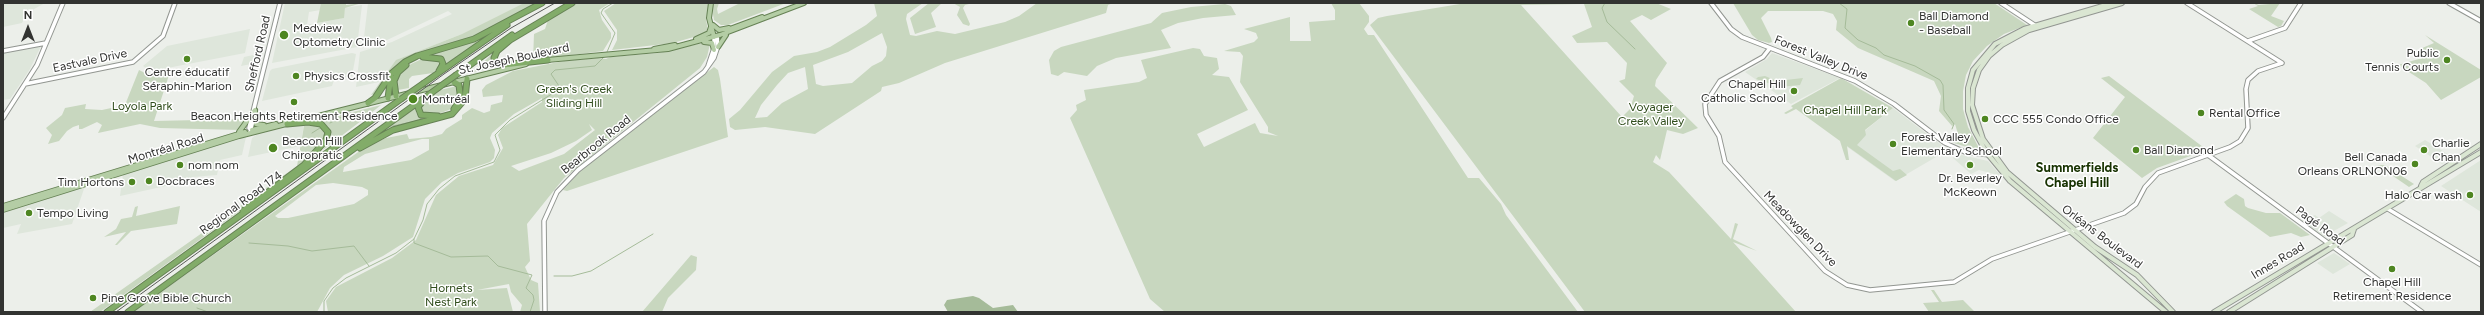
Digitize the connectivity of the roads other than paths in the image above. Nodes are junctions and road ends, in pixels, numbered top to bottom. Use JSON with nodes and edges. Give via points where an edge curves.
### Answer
{"nodes":[{"id":1,"x":63,"y":3,"type":"edge"},
{"id":2,"x":175,"y":3,"type":"edge"},
{"id":3,"x":280,"y":3,"type":"edge"},
{"id":4,"x":542,"y":3,"type":"edge"},
{"id":5,"x":546,"y":3,"type":"edge"},
{"id":6,"x":566,"y":3,"type":"edge"},
{"id":7,"x":572,"y":3,"type":"edge"},
{"id":8,"x":712,"y":3,"type":"edge"},
{"id":9,"x":797,"y":3,"type":"edge"},
{"id":10,"x":804,"y":3,"type":"edge"},
{"id":11,"x":1711,"y":3,"type":"edge"},
{"id":12,"x":2001,"y":3,"type":"edge"},
{"id":13,"x":2113,"y":3,"type":"edge"},
{"id":14,"x":2122,"y":3,"type":"edge"},
{"id":15,"x":2187,"y":3,"type":"edge"},
{"id":16,"x":2301,"y":3,"type":"edge"},
{"id":17,"x":2449,"y":3,"type":"edge"},
{"id":18,"x":2481,"y":21,"type":"edge"},
{"id":19,"x":712,"y":23,"type":"junction"},
{"id":20,"x":746,"y":23,"type":"junction"},
{"id":21,"x":2037,"y":26,"type":"junction"},
{"id":22,"x":733,"y":31,"type":"junction"},
{"id":23,"x":715,"y":35,"type":"junction"},
{"id":24,"x":694,"y":41,"type":"junction"},
{"id":25,"x":2248,"y":41,"type":"junction"},
{"id":26,"x":46,"y":43,"type":"junction"},
{"id":27,"x":718,"y":47,"type":"junction"},
{"id":28,"x":1770,"y":48,"type":"junction"},
{"id":29,"x":714,"y":50,"type":"junction"},
{"id":30,"x":3,"y":51,"type":"edge"},
{"id":31,"x":548,"y":60,"type":"junction"},
{"id":32,"x":396,"y":69,"type":"junction"},
{"id":33,"x":706,"y":69,"type":"junction"},
{"id":34,"x":467,"y":79,"type":"junction"},
{"id":35,"x":454,"y":82,"type":"junction"},
{"id":36,"x":424,"y":83,"type":"junction"},
{"id":37,"x":25,"y":84,"type":"junction"},
{"id":38,"x":426,"y":89,"type":"joint"},
{"id":39,"x":431,"y":93,"type":"junction"},
{"id":40,"x":396,"y":96,"type":"junction"},
{"id":41,"x":388,"y":98,"type":"junction"},
{"id":42,"x":368,"y":103,"type":"junction"},
{"id":43,"x":255,"y":110,"type":"junction"},
{"id":44,"x":336,"y":110,"type":"junction"},
{"id":45,"x":3,"y":118,"type":"edge"},
{"id":46,"x":287,"y":124,"type":"junction"},
{"id":47,"x":272,"y":125,"type":"junction"},
{"id":48,"x":250,"y":132,"type":"junction"},
{"id":49,"x":234,"y":135,"type":"junction"},
{"id":50,"x":2481,"y":144,"type":"edge"},
{"id":51,"x":2481,"y":152,"type":"edge"},
{"id":52,"x":1991,"y":155,"type":"junction"},
{"id":53,"x":2208,"y":155,"type":"junction"},
{"id":54,"x":2421,"y":186,"type":"junction"},
{"id":55,"x":298,"y":190,"type":"junction"},
{"id":56,"x":3,"y":206,"type":"edge"},
{"id":57,"x":2388,"y":209,"type":"junction"},
{"id":58,"x":3,"y":210,"type":"edge"},
{"id":59,"x":2354,"y":229,"type":"junction"},
{"id":60,"x":2073,"y":231,"type":"junction"},
{"id":61,"x":2327,"y":243,"type":"junction"},
{"id":62,"x":2333,"y":247,"type":"junction"},
{"id":63,"x":2301,"y":259,"type":"junction"},
{"id":64,"x":179,"y":260,"type":"junction"},
{"id":65,"x":2307,"y":263,"type":"junction"},
{"id":66,"x":2481,"y":265,"type":"edge"},
{"id":67,"x":2215,"y":311,"type":"edge"},
{"id":68,"x":107,"y":312,"type":"edge"},
{"id":69,"x":128,"y":312,"type":"edge"},
{"id":70,"x":545,"y":312,"type":"edge"},
{"id":71,"x":2166,"y":312,"type":"edge"},
{"id":72,"x":2172,"y":312,"type":"edge"},
{"id":73,"x":2229,"y":312,"type":"edge"},
{"id":74,"x":2422,"y":312,"type":"edge"}],
"edges":[{"from":1,"to":26,"type":"street"},
{"from":2,"to":37,"type":"street","name":"Eastvale Drive","via":[[163,36],[133,62]]},
{"from":3,"to":43,"type":"street","name":"Shefford Road"},
{"from":4,"to":32,"type":"highway","via":[[474,39],[417,56]]},
{"from":5,"to":36,"type":"highway","name":"Regional Road 174","via":[[502,28]]},
{"from":6,"to":39,"type":"highway","name":"Regional Road 174","bridge":true,"via":[[518,31]]},
{"from":7,"to":31,"type":"highway","via":[[510,40],[497,51],[494,58],[498,64],[505,65]]},
{"from":8,"to":19,"type":"main road","via":[[709,11]]},
{"from":9,"to":20,"type":"main road","name":"St. Joseph Boulevard"},
{"from":10,"to":22,"type":"main road","name":"St. Joseph Boulevard"},
{"from":11,"to":28,"type":"street","name":"Forest Valley Drive","via":[[1737,34]]},
{"from":12,"to":21,"type":"street"},
{"from":13,"to":21,"type":"main road","name":"Orléans Boulevard"},
{"from":14,"to":21,"type":"main road","name":"Orléans Boulevard"},
{"from":15,"to":25,"type":"street"},
{"from":16,"to":25,"type":"street","via":[[2285,28]]},
{"from":17,"to":18,"type":"street"},
{"from":19,"to":20,"type":"main road","via":[[722,30]]},
{"from":19,"to":23,"type":"main road"},
{"from":19,"to":24,"type":"main road","via":[[709,33]]},
{"from":20,"to":23,"type":"main road","name":"St. Joseph Boulevard"},
{"from":21,"to":52,"type":"main road","name":"Orléans Boulevard","via":[[2014,33],[1998,42],[1983,55],[1973,70],[1968,90],[1968,111],[1974,130]]},
{"from":22,"to":23,"type":"main road","name":"St. Joseph Boulevard"},
{"from":22,"to":27,"type":"main road","via":[[723,37]]},
{"from":23,"to":24,"type":"main road","name":"St. Joseph Boulevard"},
{"from":23,"to":27,"type":"street"},
{"from":23,"to":29,"type":"street","name":"Bearbrook Road"},
{"from":24,"to":29,"type":"main road","via":[[711,42]]},
{"from":24,"to":31,"type":"main road","name":"St. Joseph Boulevard","via":[[662,50]]},
{"from":25,"to":53,"type":"street","name":"Meadowglen Drive","via":[[2282,63],[2258,71],[2248,80],[2248,128],[2242,139],[2230,147]]},
{"from":26,"to":30,"type":"street"},
{"from":26,"to":37,"type":"street","via":[[37,65]]},
{"from":27,"to":33,"type":"street","name":"Bearbrook Road"},
{"from":28,"to":52,"type":"street","name":"Forest Valley Drive","via":[[1855,81],[1894,104],[1945,144],[1965,152]]},
{"from":28,"to":60,"type":"street","name":"Meadowglen Drive","via":[[1764,56],[1720,81],[1705,104],[1705,112],[1719,136],[1726,166],[1834,278],[1870,290],[1948,284],[1992,259]]},
{"from":29,"to":33,"type":"street","name":"Bearbrook Road"},
{"from":31,"to":34,"type":"main road","name":"St. Joseph Boulevard"},
{"from":32,"to":41,"type":"highway","via":[[390,79]]},
{"from":32,"to":42,"type":"highway","via":[[375,98]]},
{"from":33,"to":70,"type":"street","name":"Bearbrook Road","via":[[578,170],[557,192],[544,221]]},
{"from":34,"to":35,"type":"main road","name":"St. Joseph Boulevard"},
{"from":34,"to":55,"type":"highway","via":[[465,99],[452,114],[382,135]]},
{"from":35,"to":38,"type":"main road","name":"St. Joseph Boulevard"},
{"from":35,"to":39,"type":"highway","via":[[460,87],[460,100],[448,113],[428,117],[419,113],[420,105]]},
{"from":36,"to":40,"type":"highway","via":[[442,66],[439,58],[420,58],[403,68],[394,80]]},
{"from":36,"to":64,"type":"highway","name":"Regional Road 174","bridge":true},
{"from":37,"to":45,"type":"street"},
{"from":38,"to":40,"type":"main road","name":"Montréal Road"},
{"from":39,"to":55,"type":"highway","name":"Regional Road 174"},
{"from":40,"to":41,"type":"main road","name":"Montréal Road"},
{"from":41,"to":42,"type":"main road","name":"Montréal Road"},
{"from":42,"to":44,"type":"main road","name":"Montréal Road"},
{"from":43,"to":47,"type":"main road","via":[[256,124]]},
{"from":43,"to":48,"type":"street","name":"Shefford Road"},
{"from":43,"to":49,"type":"main road","via":[[243,130]]},
{"from":44,"to":46,"type":"main road","name":"Montréal Road"},
{"from":44,"to":47,"type":"main road","name":"Montréal Road"},
{"from":46,"to":48,"type":"main road","name":"Montréal Road"},
{"from":46,"to":64,"type":"highway","via":[[321,124],[328,132],[326,140],[304,165]]},
{"from":47,"to":48,"type":"main road","name":"Montréal Road"},
{"from":48,"to":49,"type":"main road","name":"Montréal Road"},
{"from":48,"to":58,"type":"main road","name":"Montréal Road"},
{"from":49,"to":56,"type":"main road","name":"Montréal Road"},
{"from":50,"to":54,"type":"main road","name":"Innes Road"},
{"from":51,"to":54,"type":"main road","name":"Innes Road","via":[[2429,185]]},
{"from":52,"to":60,"type":"main road","name":"Orléans Boulevard","via":[[2016,186]]},
{"from":53,"to":60,"type":"street","name":"Meadowglen Drive","via":[[2158,173],[2144,187],[2136,204],[2124,213]]},
{"from":53,"to":61,"type":"street","name":"Pagé Road"},
{"from":54,"to":57,"type":"main road","name":"Innes Road"},
{"from":55,"to":69,"type":"highway","name":"Regional Road 174"},
{"from":57,"to":59,"type":"main road","name":"Innes Road"},
{"from":57,"to":66,"type":"street"},
{"from":59,"to":61,"type":"main road","name":"Innes Road"},
{"from":59,"to":62,"type":"main road","name":"Innes Road","via":[[2352,235]]},
{"from":60,"to":71,"type":"main road","name":"Orléans Boulevard"},
{"from":60,"to":72,"type":"main road","name":"Orléans Boulevard","via":[[2137,275]]},
{"from":61,"to":62,"type":"street","name":"Pagé Road"},
{"from":61,"to":63,"type":"main road","name":"Innes Road"},
{"from":62,"to":65,"type":"main road","name":"Innes Road"},
{"from":62,"to":74,"type":"street","name":"Pagé Road"},
{"from":63,"to":65,"type":"main road"},
{"from":63,"to":67,"type":"main road","name":"Innes Road"},
{"from":64,"to":68,"type":"highway","name":"Regional Road 174"},
{"from":65,"to":73,"type":"main road","name":"Innes Road"}]}
